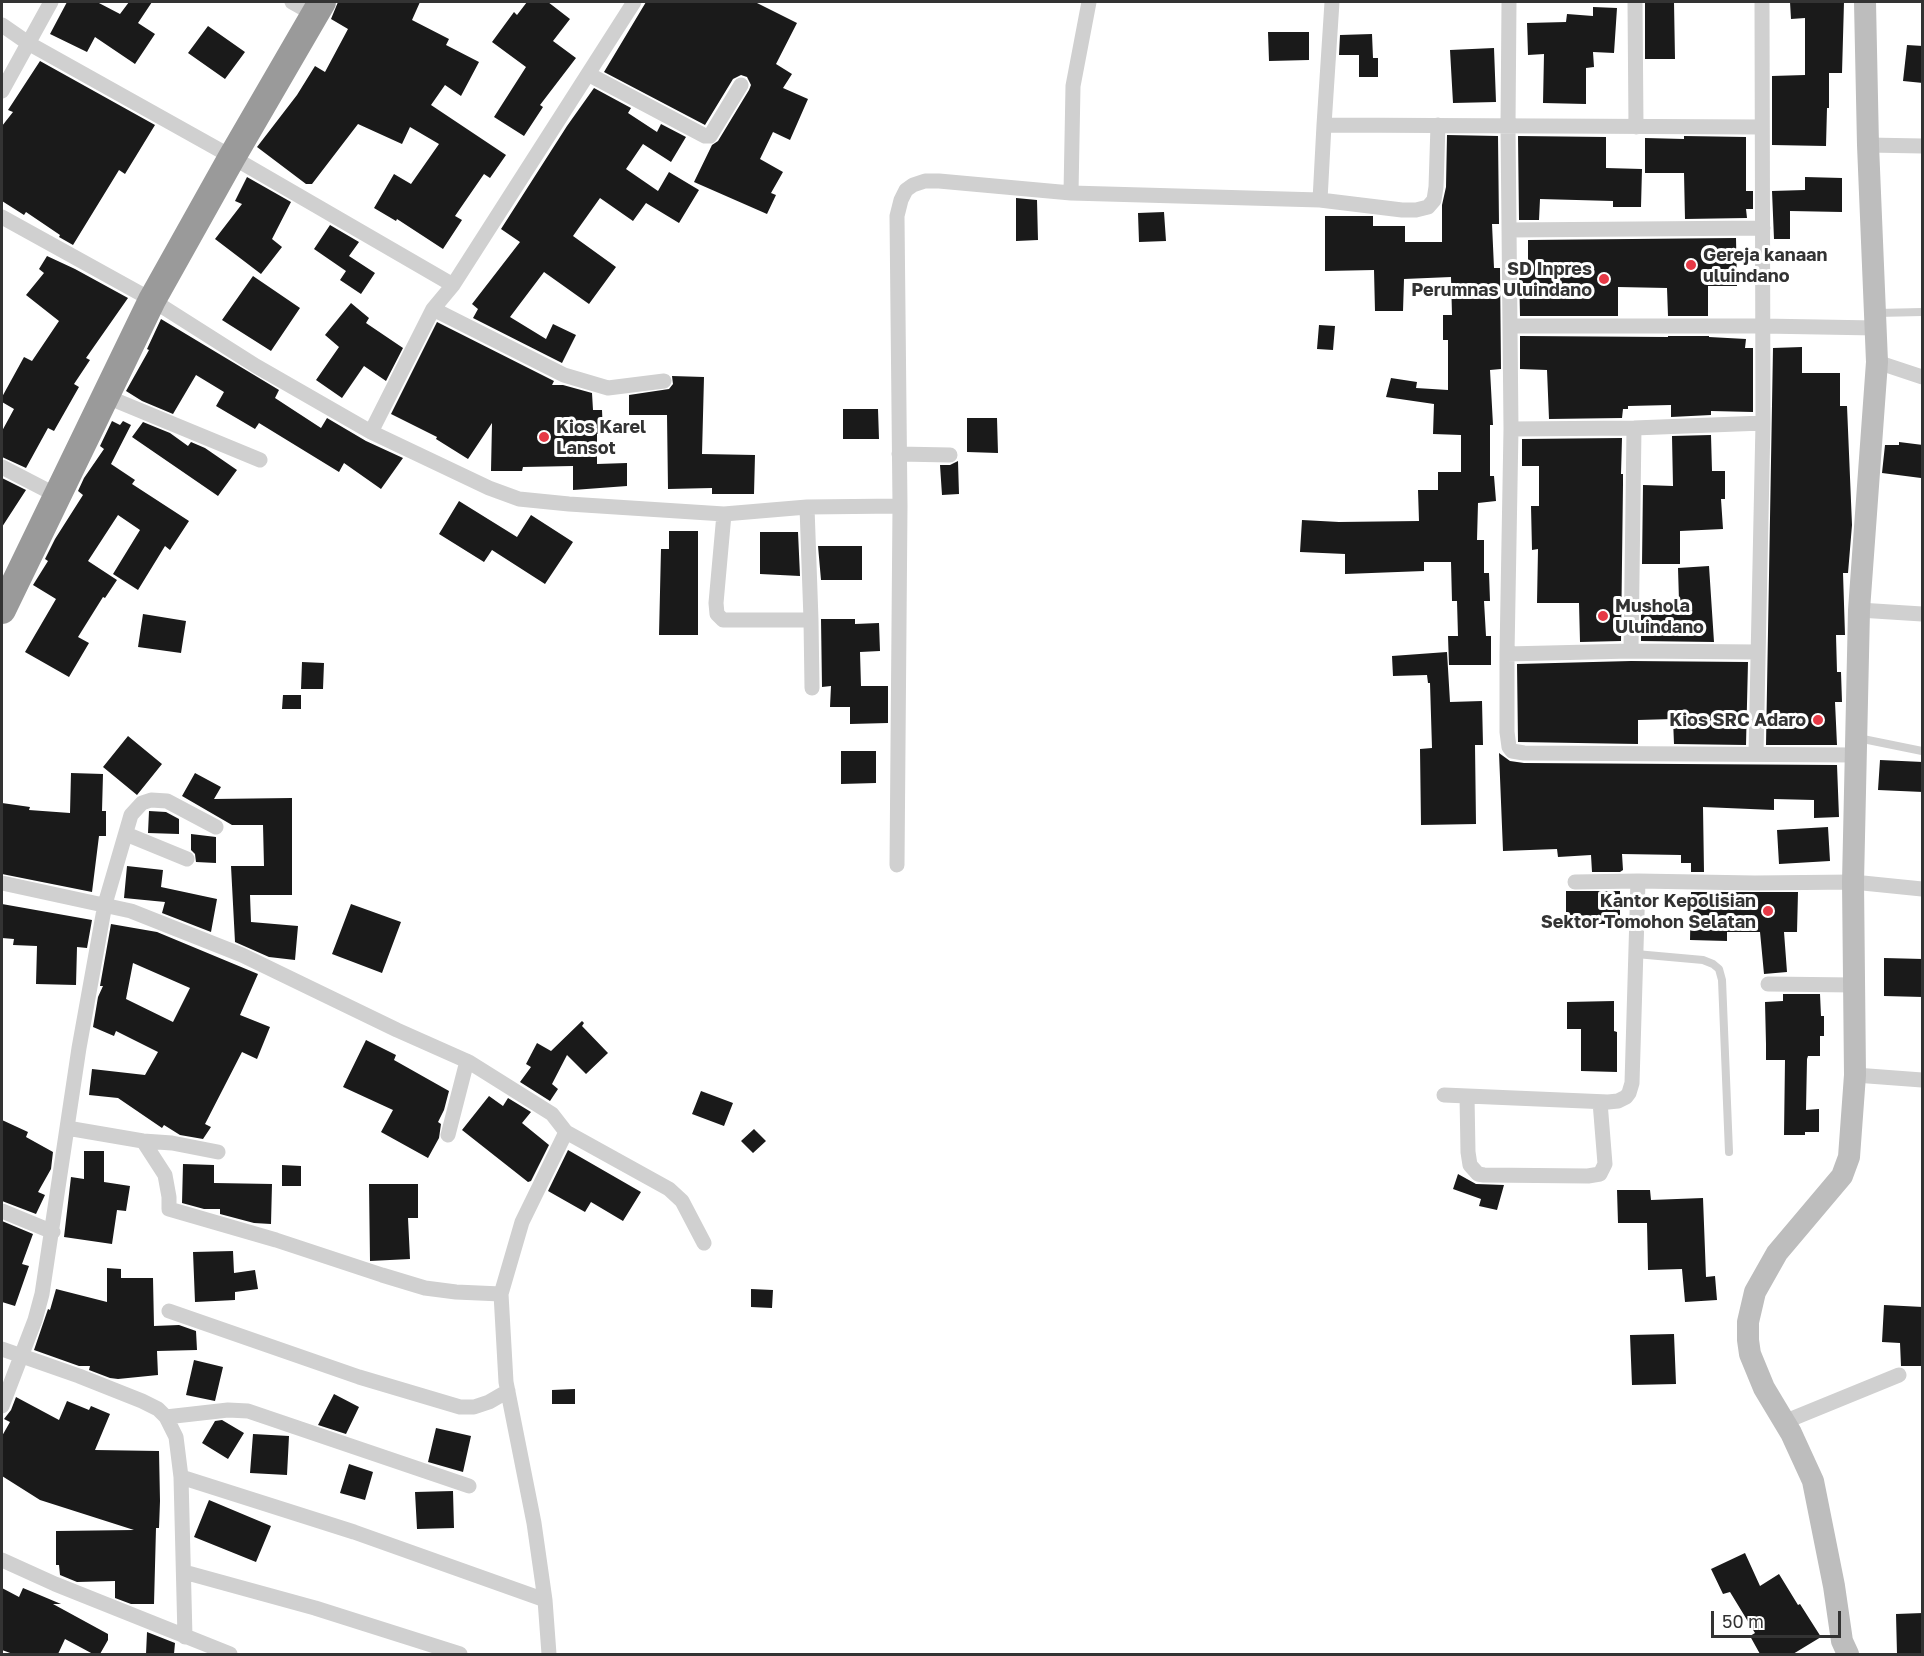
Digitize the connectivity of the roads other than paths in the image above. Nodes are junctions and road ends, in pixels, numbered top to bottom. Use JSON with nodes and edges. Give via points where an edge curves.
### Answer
{"nodes":[{"id":1,"x":51,"y":2,"type":"edge"},
{"id":2,"x":634,"y":2,"type":"edge"},
{"id":3,"x":1089,"y":2,"type":"edge"},
{"id":4,"x":1332,"y":2,"type":"edge"},
{"id":5,"x":1509,"y":2,"type":"edge"},
{"id":6,"x":1635,"y":2,"type":"edge"},
{"id":7,"x":1762,"y":2,"type":"edge"},
{"id":8,"x":1865,"y":2,"type":"edge"},
{"id":9,"x":310,"y":6,"type":"edge"},
{"id":10,"x":2,"y":25,"type":"edge"},
{"id":11,"x":28,"y":43,"type":"junction"},
{"id":12,"x":588,"y":74,"type":"junction"},
{"id":13,"x":741,"y":85,"type":"dead end"},
{"id":14,"x":2,"y":91,"type":"edge"},
{"id":15,"x":1324,"y":125,"type":"junction"},
{"id":16,"x":1438,"y":125,"type":"junction"},
{"id":17,"x":1508,"y":126,"type":"junction"},
{"id":18,"x":1636,"y":127,"type":"junction"},
{"id":19,"x":1762,"y":127,"type":"junction"},
{"id":20,"x":1868,"y":145,"type":"junction"},
{"id":21,"x":1923,"y":146,"type":"edge"},
{"id":22,"x":232,"y":157,"type":"junction"},
{"id":23,"x":1071,"y":193,"type":"junction"},
{"id":24,"x":1320,"y":200,"type":"junction"},
{"id":25,"x":2,"y":216,"type":"edge"},
{"id":26,"x":1764,"y":228,"type":"junction"},
{"id":27,"x":1509,"y":230,"type":"junction"},
{"id":28,"x":453,"y":285,"type":"junction"},
{"id":29,"x":152,"y":300,"type":"junction"},
{"id":30,"x":433,"y":309,"type":"junction"},
{"id":31,"x":1923,"y":312,"type":"edge"},
{"id":32,"x":1876,"y":320,"type":"junction"},
{"id":33,"x":1511,"y":326,"type":"junction"},
{"id":34,"x":1762,"y":326,"type":"junction"},
{"id":35,"x":1876,"y":362,"type":"junction"},
{"id":36,"x":1923,"y":377,"type":"edge"},
{"id":37,"x":664,"y":381,"type":"dead end"},
{"id":38,"x":105,"y":396,"type":"junction"},
{"id":39,"x":1762,"y":423,"type":"junction"},
{"id":40,"x":1634,"y":428,"type":"junction"},
{"id":41,"x":1511,"y":429,"type":"junction"},
{"id":42,"x":371,"y":432,"type":"junction"},
{"id":43,"x":899,"y":454,"type":"junction"},
{"id":44,"x":950,"y":455,"type":"dead end"},
{"id":45,"x":260,"y":460,"type":"dead end"},
{"id":46,"x":2,"y":467,"type":"edge"},
{"id":47,"x":56,"y":495,"type":"junction"},
{"id":48,"x":900,"y":506,"type":"junction"},
{"id":49,"x":807,"y":507,"type":"junction"},
{"id":50,"x":724,"y":514,"type":"junction"},
{"id":51,"x":2,"y":610,"type":"edge"},
{"id":52,"x":1858,"y":610,"type":"junction"},
{"id":53,"x":1923,"y":614,"type":"edge"},
{"id":54,"x":811,"y":620,"type":"junction"},
{"id":55,"x":1631,"y":651,"type":"junction"},
{"id":56,"x":1758,"y":652,"type":"junction"},
{"id":57,"x":1507,"y":654,"type":"junction"},
{"id":58,"x":812,"y":688,"type":"dead end"},
{"id":59,"x":1857,"y":746,"type":"junction"},
{"id":60,"x":1923,"y":751,"type":"edge"},
{"id":61,"x":1756,"y":754,"type":"junction"},
{"id":62,"x":216,"y":827,"type":"dead end"},
{"id":63,"x":126,"y":834,"type":"junction"},
{"id":64,"x":187,"y":859,"type":"dead end"},
{"id":65,"x":897,"y":865,"type":"dead end"},
{"id":66,"x":1638,"y":881,"type":"junction"},
{"id":67,"x":1575,"y":882,"type":"dead end"},
{"id":68,"x":1853,"y":882,"type":"junction"},
{"id":69,"x":2,"y":883,"type":"edge"},
{"id":70,"x":1923,"y":889,"type":"edge"},
{"id":71,"x":105,"y":904,"type":"junction"},
{"id":72,"x":1636,"y":954,"type":"junction"},
{"id":73,"x":1768,"y":984,"type":"dead end"},
{"id":74,"x":1854,"y":985,"type":"junction"},
{"id":75,"x":467,"y":1061,"type":"junction"},
{"id":76,"x":1855,"y":1075,"type":"junction"},
{"id":77,"x":1923,"y":1080,"type":"edge"},
{"id":78,"x":1444,"y":1095,"type":"dead end"},
{"id":79,"x":1467,"y":1096,"type":"junction"},
{"id":80,"x":1600,"y":1101,"type":"junction"},
{"id":81,"x":67,"y":1128,"type":"junction"},
{"id":82,"x":566,"y":1132,"type":"junction"},
{"id":83,"x":448,"y":1135,"type":"dead end"},
{"id":84,"x":143,"y":1141,"type":"junction"},
{"id":85,"x":218,"y":1152,"type":"dead end"},
{"id":86,"x":1729,"y":1152,"type":"dead end"},
{"id":87,"x":2,"y":1211,"type":"edge"},
{"id":88,"x":53,"y":1232,"type":"junction"},
{"id":89,"x":704,"y":1243,"type":"dead end"},
{"id":90,"x":501,"y":1294,"type":"junction"},
{"id":91,"x":169,"y":1311,"type":"dead end"},
{"id":92,"x":2,"y":1349,"type":"edge"},
{"id":93,"x":21,"y":1357,"type":"junction"},
{"id":94,"x":1899,"y":1375,"type":"dead end"},
{"id":95,"x":508,"y":1391,"type":"junction"},
{"id":96,"x":2,"y":1406,"type":"edge"},
{"id":97,"x":166,"y":1417,"type":"junction"},
{"id":98,"x":1784,"y":1422,"type":"junction"},
{"id":99,"x":181,"y":1477,"type":"junction"},
{"id":100,"x":469,"y":1486,"type":"dead end"},
{"id":101,"x":2,"y":1560,"type":"edge"},
{"id":102,"x":184,"y":1572,"type":"junction"},
{"id":103,"x":545,"y":1599,"type":"junction"},
{"id":104,"x":185,"y":1637,"type":"junction"},
{"id":105,"x":230,"y":1654,"type":"edge"},
{"id":106,"x":460,"y":1654,"type":"edge"},
{"id":107,"x":549,"y":1654,"type":"edge"},
{"id":108,"x":1848,"y":1654,"type":"edge"}],
"edges":[{"from":1,"to":11,"type":"street"},
{"from":2,"to":12,"type":"street"},
{"from":3,"to":23,"type":"street","via":[[1073,86]]},
{"from":4,"to":15,"type":"street"},
{"from":5,"to":17,"type":"street"},
{"from":6,"to":18,"type":"street"},
{"from":7,"to":19,"type":"street"},
{"from":8,"to":20,"type":"street"},
{"from":9,"to":22,"type":"highway"},
{"from":10,"to":11,"type":"street"},
{"from":11,"to":14,"type":"street"},
{"from":11,"to":22,"type":"street"},
{"from":12,"to":13,"type":"street","via":[[705,136],[710,136]]},
{"from":12,"to":28,"type":"street"},
{"from":15,"to":16,"type":"street"},
{"from":15,"to":24,"type":"street"},
{"from":16,"to":17,"type":"street"},
{"from":16,"to":24,"type":"street","via":[[1436,187],[1428,207],[1402,210]]},
{"from":17,"to":18,"type":"street"},
{"from":17,"to":27,"type":"street"},
{"from":18,"to":19,"type":"street"},
{"from":19,"to":26,"type":"street"},
{"from":20,"to":21,"type":"street"},
{"from":20,"to":32,"type":"street"},
{"from":22,"to":28,"type":"street"},
{"from":22,"to":29,"type":"highway"},
{"from":23,"to":24,"type":"street"},
{"from":23,"to":43,"type":"street","via":[[939,182],[925,182],[906,190],[897,216]]},
{"from":25,"to":29,"type":"street"},
{"from":26,"to":27,"type":"street"},
{"from":26,"to":34,"type":"street"},
{"from":27,"to":33,"type":"street"},
{"from":28,"to":30,"type":"street"},
{"from":29,"to":38,"type":"highway"},
{"from":29,"to":42,"type":"street"},
{"from":30,"to":37,"type":"street","via":[[564,375],[608,388]]},
{"from":30,"to":42,"type":"street"},
{"from":31,"to":32,"type":"lane"},
{"from":32,"to":34,"type":"street"},
{"from":32,"to":35,"type":"street"},
{"from":33,"to":34,"type":"street"},
{"from":33,"to":41,"type":"street"},
{"from":34,"to":39,"type":"street"},
{"from":35,"to":36,"type":"street"},
{"from":35,"to":52,"type":"street"},
{"from":38,"to":45,"type":"street"},
{"from":38,"to":47,"type":"highway"},
{"from":39,"to":40,"type":"street"},
{"from":39,"to":56,"type":"street"},
{"from":40,"to":41,"type":"street"},
{"from":40,"to":55,"type":"street"},
{"from":41,"to":57,"type":"street"},
{"from":42,"to":50,"type":"street","via":[[519,499]]},
{"from":43,"to":44,"type":"street"},
{"from":43,"to":48,"type":"street"},
{"from":46,"to":47,"type":"street"},
{"from":47,"to":51,"type":"highway"},
{"from":48,"to":49,"type":"street"},
{"from":48,"to":65,"type":"street"},
{"from":49,"to":50,"type":"street"},
{"from":49,"to":54,"type":"street"},
{"from":50,"to":54,"type":"street","via":[[716,603],[719,618]]},
{"from":52,"to":53,"type":"street"},
{"from":52,"to":59,"type":"street"},
{"from":54,"to":58,"type":"street"},
{"from":55,"to":56,"type":"street"},
{"from":55,"to":57,"type":"street"},
{"from":56,"to":61,"type":"street"},
{"from":57,"to":61,"type":"street","via":[[1507,732],[1512,751]]},
{"from":59,"to":60,"type":"lane"},
{"from":59,"to":61,"type":"street"},
{"from":59,"to":68,"type":"street"},
{"from":62,"to":63,"type":"street","via":[[167,801],[151,800],[136,807]]},
{"from":63,"to":64,"type":"street"},
{"from":63,"to":71,"type":"street"},
{"from":66,"to":67,"type":"street"},
{"from":66,"to":68,"type":"street"},
{"from":66,"to":72,"type":"street"},
{"from":68,"to":70,"type":"street"},
{"from":68,"to":74,"type":"street"},
{"from":69,"to":71,"type":"street"},
{"from":71,"to":75,"type":"street","via":[[242,955]]},
{"from":71,"to":81,"type":"street"},
{"from":72,"to":80,"type":"street","via":[[1632,1083],[1626,1097]]},
{"from":72,"to":86,"type":"lane","via":[[1703,960],[1719,969]]},
{"from":73,"to":74,"type":"street"},
{"from":74,"to":76,"type":"street"},
{"from":75,"to":82,"type":"street","via":[[552,1114]]},
{"from":75,"to":83,"type":"street"},
{"from":76,"to":77,"type":"street"},
{"from":76,"to":98,"type":"street","via":[[1849,1157],[1842,1176],[1777,1253],[1755,1292],[1748,1322],[1750,1354]]},
{"from":78,"to":79,"type":"street"},
{"from":79,"to":80,"type":"street"},
{"from":79,"to":80,"type":"street","via":[[1470,1165],[1484,1175],[1600,1174],[1605,1164]]},
{"from":81,"to":84,"type":"street"},
{"from":81,"to":88,"type":"street"},
{"from":82,"to":89,"type":"street","via":[[669,1189],[682,1201]]},
{"from":82,"to":90,"type":"street","via":[[522,1222]]},
{"from":84,"to":85,"type":"street"},
{"from":84,"to":90,"type":"street","via":[[165,1175],[169,1209],[425,1288]]},
{"from":87,"to":88,"type":"street"},
{"from":88,"to":93,"type":"street","via":[[42,1294]]},
{"from":90,"to":95,"type":"street"},
{"from":91,"to":95,"type":"street","via":[[359,1377],[460,1407],[474,1407]]},
{"from":92,"to":93,"type":"street"},
{"from":93,"to":96,"type":"street"},
{"from":93,"to":97,"type":"street","via":[[142,1401]]},
{"from":94,"to":98,"type":"street"},
{"from":95,"to":103,"type":"street"},
{"from":97,"to":99,"type":"street","via":[[176,1437]]},
{"from":97,"to":100,"type":"street","via":[[248,1411]]},
{"from":98,"to":108,"type":"street","via":[[1813,1481],[1842,1641]]},
{"from":99,"to":102,"type":"street"},
{"from":99,"to":103,"type":"street"},
{"from":101,"to":104,"type":"street"},
{"from":102,"to":104,"type":"street"},
{"from":102,"to":106,"type":"street"},
{"from":103,"to":107,"type":"street"},
{"from":104,"to":105,"type":"street"}]}
